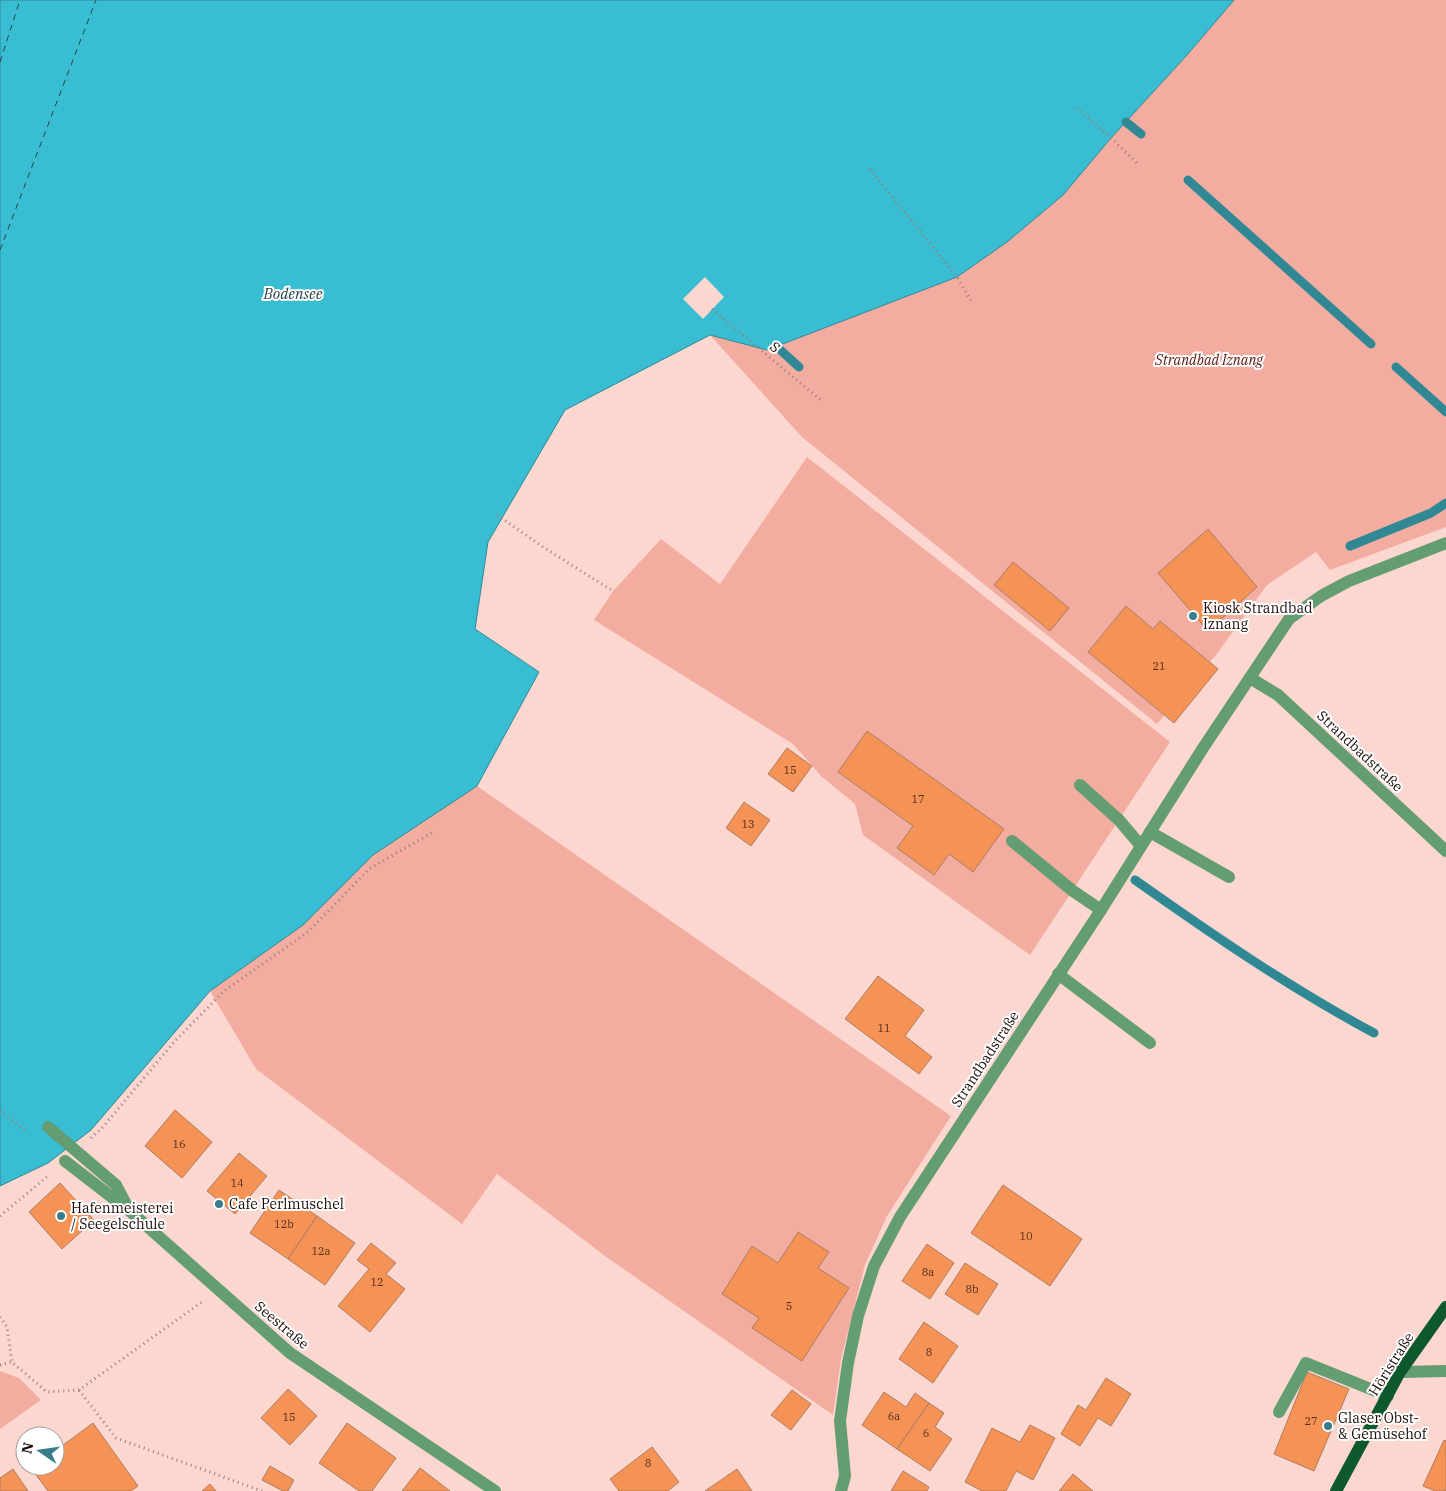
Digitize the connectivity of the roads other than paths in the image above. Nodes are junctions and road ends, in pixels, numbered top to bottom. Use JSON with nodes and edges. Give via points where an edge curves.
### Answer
{"nodes":[{"id":1,"x":1446,"y":543,"type":"edge"},
{"id":2,"x":1250,"y":678,"type":"junction"},
{"id":3,"x":1080,"y":785,"type":"dead end"},
{"id":4,"x":1150,"y":832,"type":"junction"},
{"id":5,"x":1012,"y":841,"type":"dead end"},
{"id":6,"x":1141,"y":846,"type":"junction"},
{"id":7,"x":1446,"y":852,"type":"edge"},
{"id":8,"x":1229,"y":877,"type":"dead end"},
{"id":9,"x":1101,"y":910,"type":"junction"},
{"id":10,"x":1058,"y":974,"type":"junction"},
{"id":11,"x":1150,"y":1043,"type":"dead end"},
{"id":12,"x":48,"y":1127,"type":"dead end"},
{"id":13,"x":65,"y":1161,"type":"road end"},
{"id":14,"x":131,"y":1212,"type":"junction"},
{"id":15,"x":1446,"y":1307,"type":"edge"},
{"id":16,"x":1446,"y":1370,"type":"edge"},
{"id":17,"x":1400,"y":1372,"type":"junction"},
{"id":18,"x":1388,"y":1396,"type":"junction"},
{"id":19,"x":1279,"y":1412,"type":"dead end"},
{"id":20,"x":495,"y":1491,"type":"edge"},
{"id":21,"x":841,"y":1491,"type":"edge"},
{"id":22,"x":1336,"y":1491,"type":"edge"}],
"edges":[{"from":1,"to":2,"type":"street","name":"Strandbadstraße","via":[[1349,581],[1321,596],[1289,619]]},
{"from":2,"to":4,"type":"street","name":"Strandbadstraße"},
{"from":2,"to":7,"type":"street","name":"Strandbadstraße","via":[[1278,695]]},
{"from":3,"to":6,"type":"street","via":[[1119,820]]},
{"from":4,"to":6,"type":"street","name":"Strandbadstraße"},
{"from":4,"to":8,"type":"street"},
{"from":5,"to":9,"type":"street"},
{"from":6,"to":9,"type":"street","name":"Strandbadstraße"},
{"from":9,"to":10,"type":"street","name":"Strandbadstraße"},
{"from":10,"to":11,"type":"street"},
{"from":10,"to":21,"type":"street","name":"Strandbadstraße","via":[[900,1217],[874,1266],[858,1316],[848,1363],[840,1421],[846,1476]]},
{"from":12,"to":14,"type":"street","via":[[116,1185]]},
{"from":13,"to":14,"type":"street","name":"Seestraße"},
{"from":14,"to":20,"type":"street","name":"Seestraße","via":[[290,1353]]},
{"from":15,"to":17,"type":"main road","name":"Höristraße"},
{"from":16,"to":17,"type":"street"},
{"from":17,"to":18,"type":"main road","name":"Höristraße"},
{"from":18,"to":19,"type":"street","via":[[1306,1363]]},
{"from":18,"to":22,"type":"main road","name":"Höristraße"}]}
